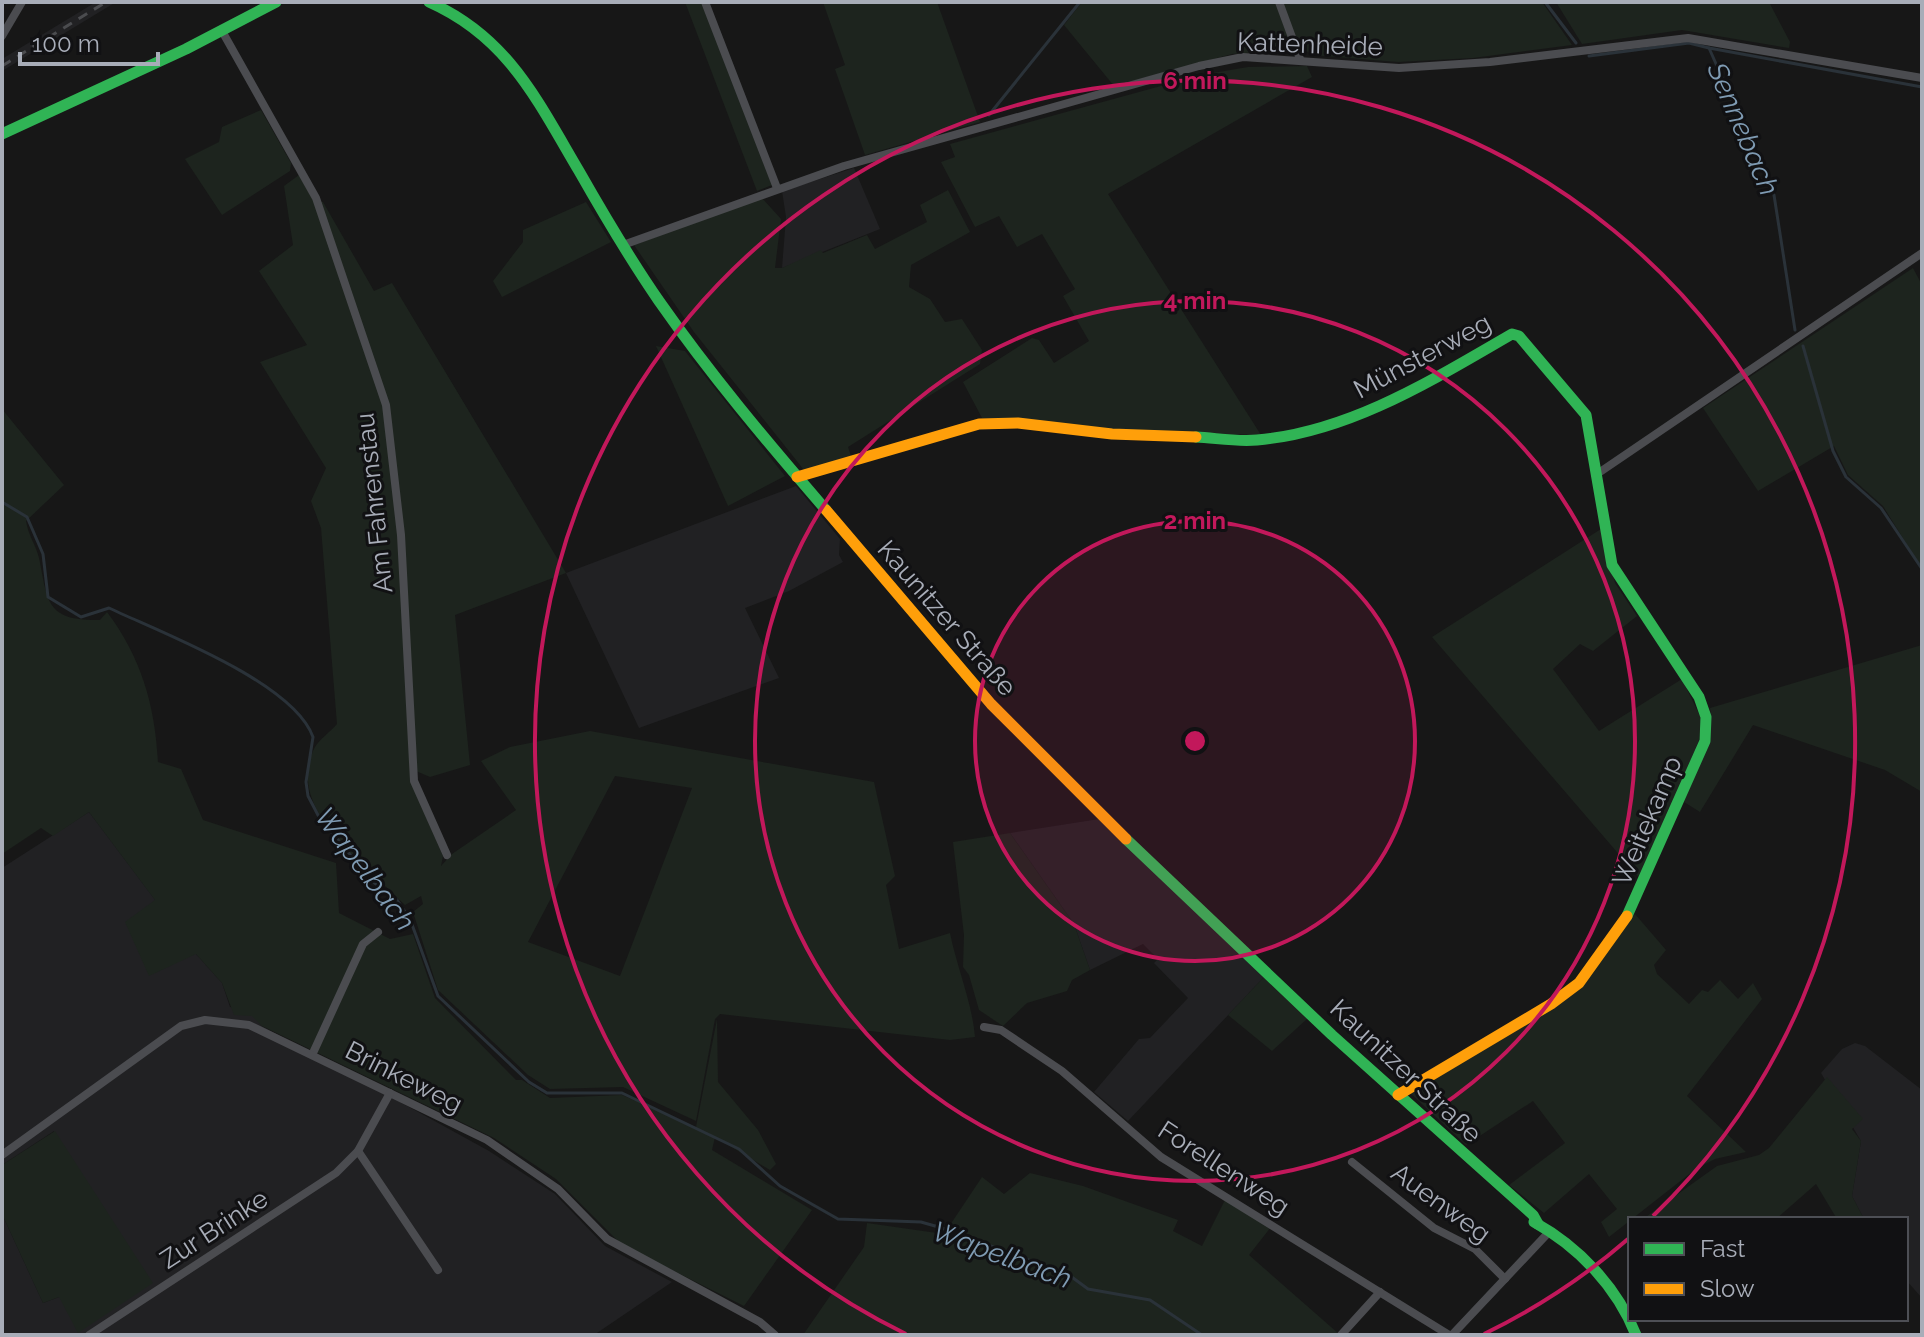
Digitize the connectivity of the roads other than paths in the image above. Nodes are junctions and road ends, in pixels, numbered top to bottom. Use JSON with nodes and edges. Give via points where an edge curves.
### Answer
{"nodes":[{"id":1,"x":22,"y":2,"type":"edge"},
{"id":2,"x":276,"y":2,"type":"edge"},
{"id":3,"x":705,"y":2,"type":"edge"},
{"id":4,"x":1279,"y":2,"type":"edge"},
{"id":5,"x":436,"y":3,"type":"edge"},
{"id":6,"x":222,"y":31,"type":"junction"},
{"id":7,"x":2,"y":36,"type":"edge"},
{"id":8,"x":1300,"y":59,"type":"junction"},
{"id":9,"x":1922,"y":78,"type":"edge"},
{"id":10,"x":2,"y":134,"type":"edge"},
{"id":11,"x":777,"y":188,"type":"junction"},
{"id":12,"x":623,"y":245,"type":"junction"},
{"id":13,"x":1922,"y":253,"type":"edge"},
{"id":14,"x":1597,"y":474,"type":"junction"},
{"id":15,"x":797,"y":477,"type":"junction"},
{"id":16,"x":447,"y":855,"type":"dead end"},
{"id":17,"x":378,"y":932,"type":"dead end"},
{"id":18,"x":984,"y":1027,"type":"dead end"},
{"id":19,"x":313,"y":1053,"type":"junction"},
{"id":20,"x":390,"y":1093,"type":"junction"},
{"id":21,"x":1398,"y":1095,"type":"junction"},
{"id":22,"x":358,"y":1151,"type":"junction"},
{"id":23,"x":2,"y":1155,"type":"edge"},
{"id":24,"x":1352,"y":1162,"type":"dead end"},
{"id":25,"x":1549,"y":1232,"type":"junction"},
{"id":26,"x":438,"y":1270,"type":"dead end"},
{"id":27,"x":1505,"y":1279,"type":"junction"},
{"id":28,"x":1380,"y":1292,"type":"junction"},
{"id":29,"x":1628,"y":1318,"type":"edge"},
{"id":30,"x":89,"y":1335,"type":"edge"},
{"id":31,"x":775,"y":1335,"type":"edge"},
{"id":32,"x":1341,"y":1335,"type":"edge"},
{"id":33,"x":1450,"y":1335,"type":"edge"}],
"edges":[{"from":1,"to":7,"type":"street"},
{"from":2,"to":6,"type":"street"},
{"from":3,"to":11,"type":"street"},
{"from":4,"to":8,"type":"street"},
{"from":5,"to":12,"type":"street","name":"Kaunitzer Straße","via":[[476,26],[506,55]]},
{"from":6,"to":10,"type":"street"},
{"from":6,"to":16,"type":"street","name":"Am Fahrenstau","via":[[316,198],[386,405],[401,535],[414,781]]},
{"from":8,"to":9,"type":"street","name":"Kattenheide","via":[[1399,68],[1688,38]]},
{"from":8,"to":11,"type":"street","name":"Kattenheide","via":[[1243,57],[1199,66]]},
{"from":11,"to":12,"type":"street","name":"Kattenheide"},
{"from":12,"to":15,"type":"street","name":"Kaunitzer Straße","via":[[685,336]]},
{"from":13,"to":14,"type":"street"},
{"from":14,"to":15,"type":"street","name":"Münsterweg","via":[[1580,404],[1512,334],[1393,402],[1257,440],[979,424]]},
{"from":14,"to":21,"type":"street","name":"Weitekamp","via":[[1612,565],[1699,697],[1706,717],[1705,741],[1635,905],[1579,983]]},
{"from":15,"to":21,"type":"street","name":"Kaunitzer Straße","via":[[1004,717]]},
{"from":17,"to":19,"type":"street","via":[[363,944]]},
{"from":18,"to":28,"type":"street","name":"Forellenweg","via":[[1001,1030],[1062,1071],[1161,1157]]},
{"from":19,"to":20,"type":"street","name":"Brinkeweg"},
{"from":19,"to":23,"type":"street","name":"Brinkeweg","via":[[249,1025],[193,1022],[163,1036]]},
{"from":20,"to":22,"type":"street","name":"Zur Brinke"},
{"from":20,"to":31,"type":"street","name":"Brinkeweg","via":[[487,1140],[558,1189],[607,1239]]},
{"from":21,"to":25,"type":"street","name":"Kaunitzer Straße"},
{"from":22,"to":26,"type":"street"},
{"from":22,"to":30,"type":"street","name":"Zur Brinke","via":[[336,1173]]},
{"from":24,"to":27,"type":"street","name":"Auenweg","via":[[1434,1228],[1475,1249]]},
{"from":25,"to":27,"type":"street"},
{"from":25,"to":29,"type":"street","name":"Kaunitzer Straße","via":[[1603,1280]]},
{"from":27,"to":33,"type":"street"},
{"from":28,"to":32,"type":"street"},
{"from":28,"to":33,"type":"street","name":"Forellenweg"}]}
